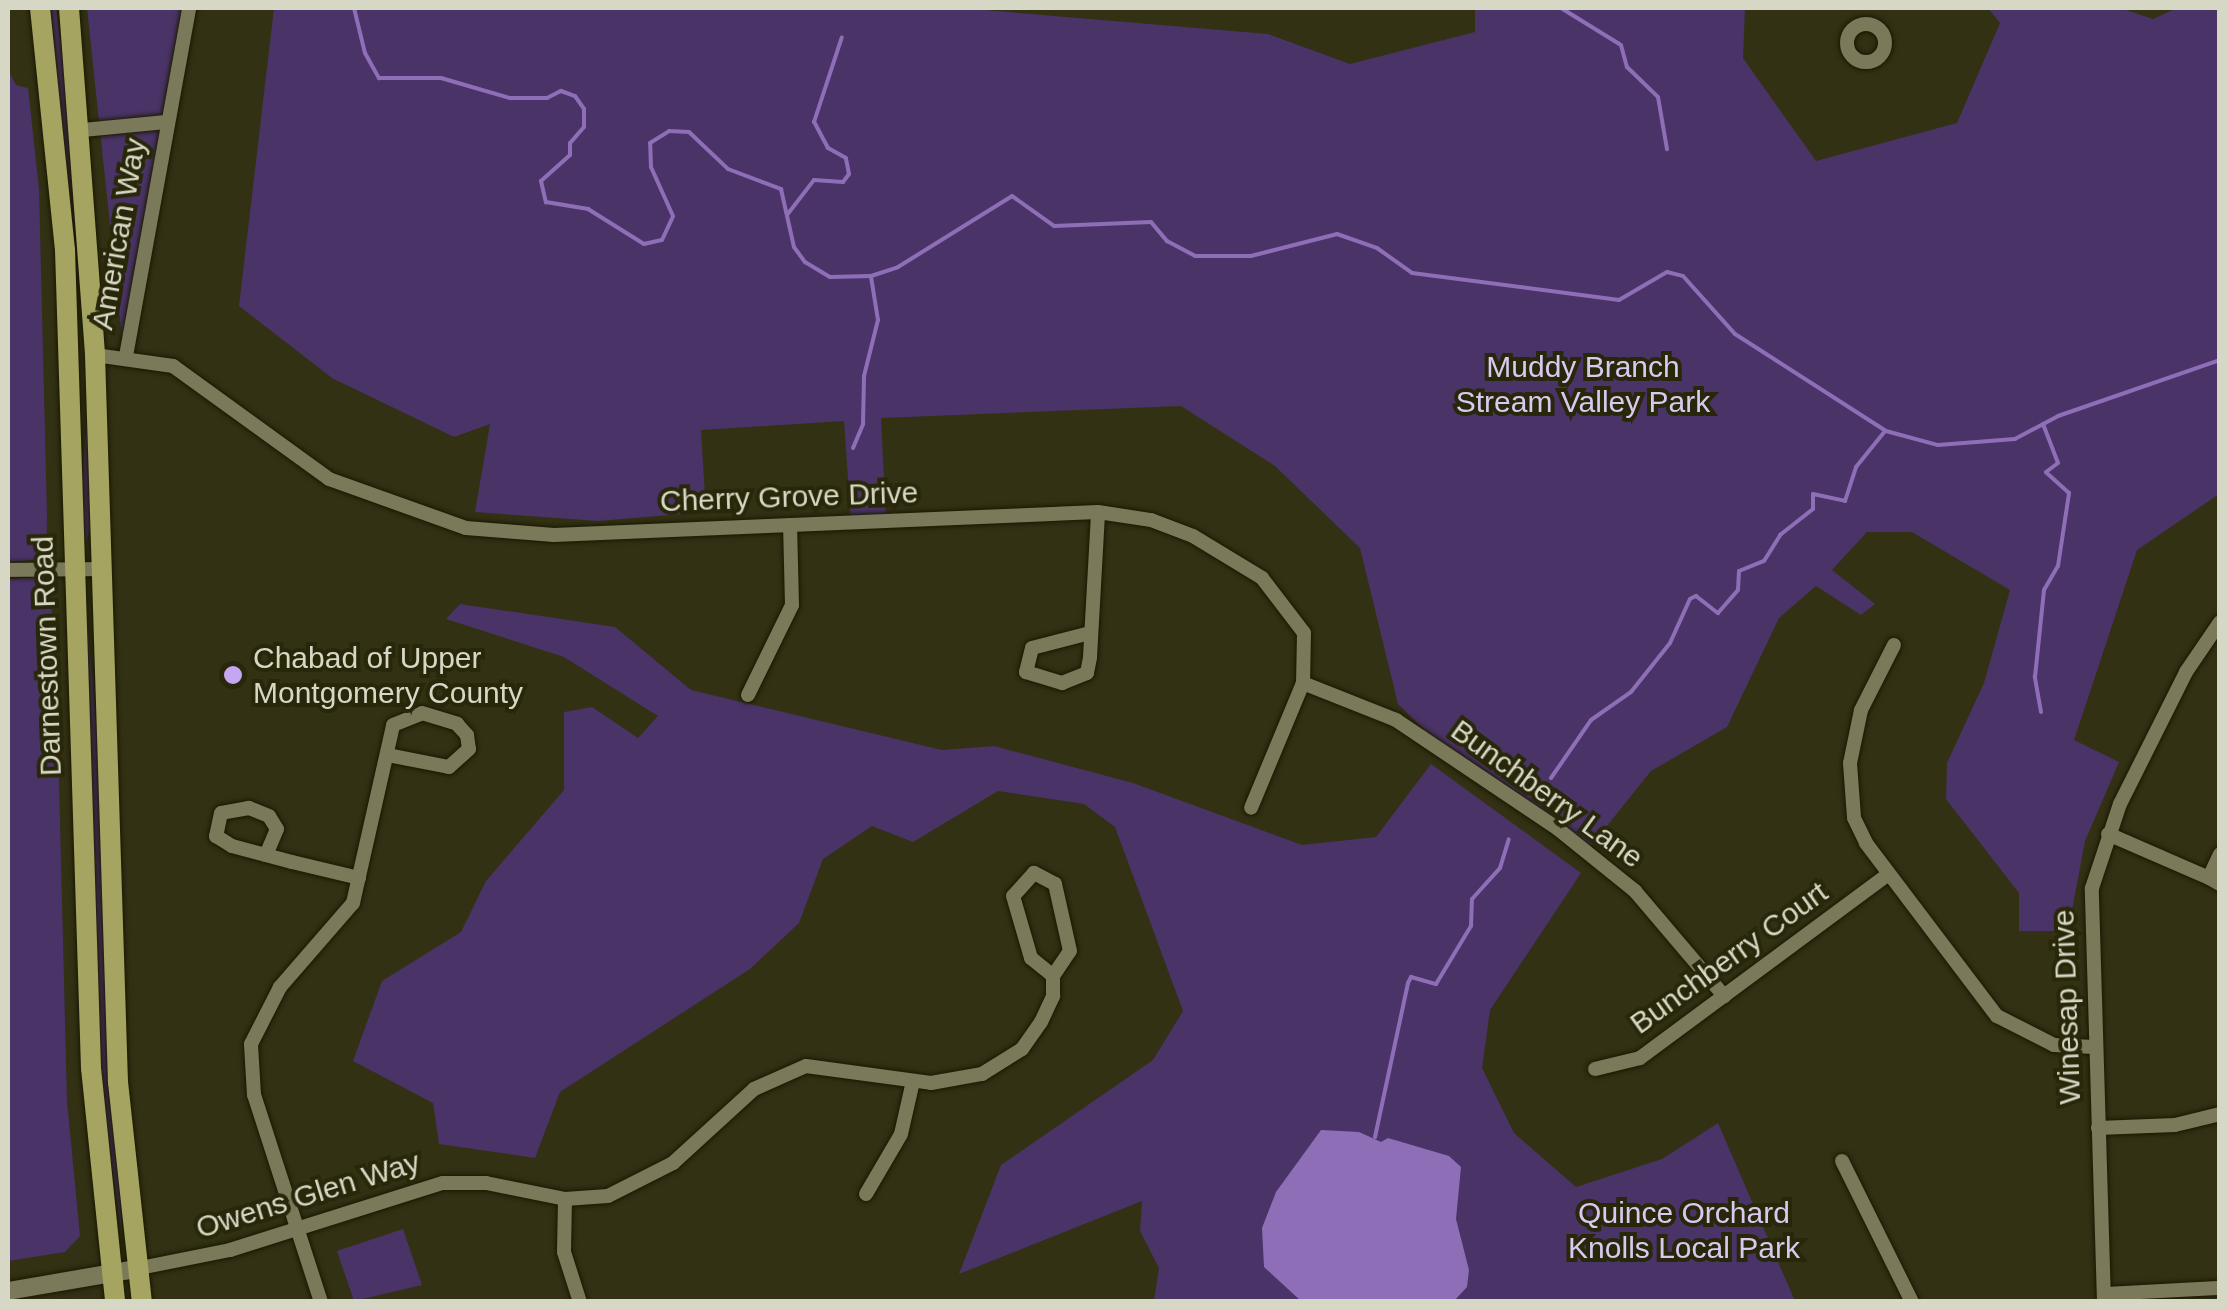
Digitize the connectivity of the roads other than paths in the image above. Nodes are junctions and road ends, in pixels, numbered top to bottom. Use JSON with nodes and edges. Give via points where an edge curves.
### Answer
{"nodes":[{"id":1,"x":40,"y":8,"type":"edge"},
{"id":2,"x":69,"y":8,"type":"edge"},
{"id":3,"x":189,"y":8,"type":"edge"},
{"id":4,"x":167,"y":122,"type":"junction"},
{"id":5,"x":82,"y":130,"type":"junction"},
{"id":6,"x":95,"y":355,"type":"junction"},
{"id":7,"x":126,"y":356,"type":"junction"},
{"id":8,"x":1098,"y":512,"type":"junction"},
{"id":9,"x":790,"y":525,"type":"junction"},
{"id":10,"x":74,"y":569,"type":"junction"},
{"id":11,"x":100,"y":569,"type":"junction"},
{"id":12,"x":8,"y":570,"type":"edge"},
{"id":13,"x":2220,"y":622,"type":"edge"},
{"id":14,"x":1090,"y":633,"type":"junction"},
{"id":15,"x":1894,"y":645,"type":"dead end"},
{"id":16,"x":1303,"y":682,"type":"junction"},
{"id":17,"x":748,"y":695,"type":"dead end"},
{"id":18,"x":388,"y":755,"type":"junction"},
{"id":19,"x":1252,"y":808,"type":"dead end"},
{"id":20,"x":2108,"y":834,"type":"junction"},
{"id":21,"x":2220,"y":854,"type":"edge"},
{"id":22,"x":266,"y":855,"type":"junction"},
{"id":23,"x":1888,"y":875,"type":"junction"},
{"id":24,"x":359,"y":878,"type":"junction"},
{"id":25,"x":2214,"y":881,"type":"edge"},
{"id":26,"x":1053,"y":976,"type":"junction"},
{"id":27,"x":1724,"y":996,"type":"junction"},
{"id":28,"x":2094,"y":1047,"type":"junction"},
{"id":29,"x":1595,"y":1069,"type":"dead end"},
{"id":30,"x":913,"y":1081,"type":"junction"},
{"id":31,"x":2220,"y":1114,"type":"edge"},
{"id":32,"x":2098,"y":1128,"type":"junction"},
{"id":33,"x":1842,"y":1161,"type":"dead end"},
{"id":34,"x":866,"y":1194,"type":"dead end"},
{"id":35,"x":566,"y":1200,"type":"junction"},
{"id":36,"x":298,"y":1229,"type":"junction"},
{"id":37,"x":135,"y":1269,"type":"junction"},
{"id":38,"x":108,"y":1274,"type":"junction"},
{"id":39,"x":2220,"y":1288,"type":"edge"},
{"id":40,"x":16,"y":1294,"type":"edge"},
{"id":41,"x":2104,"y":1298,"type":"edge"},
{"id":42,"x":115,"y":1302,"type":"edge"},
{"id":43,"x":142,"y":1302,"type":"edge"},
{"id":44,"x":321,"y":1302,"type":"edge"},
{"id":45,"x":580,"y":1302,"type":"edge"},
{"id":46,"x":1912,"y":1302,"type":"edge"}],
"edges":[{"from":1,"to":10,"type":"main road","name":"Darnestown Road","via":[[65,250]]},
{"from":2,"to":5,"type":"main road","name":"Darnestown Road"},
{"from":3,"to":4,"type":"street","name":"American Way"},
{"from":4,"to":5,"type":"street","name":"American Way"},
{"from":4,"to":7,"type":"street","name":"American Way"},
{"from":5,"to":6,"type":"main road","name":"Darnestown Road"},
{"from":6,"to":7,"type":"street","name":"Cherry Grove Drive"},
{"from":6,"to":11,"type":"main road","name":"Darnestown Road"},
{"from":7,"to":9,"type":"street","name":"Cherry Grove Drive","via":[[173,366],[329,479],[466,528],[554,535]]},
{"from":8,"to":9,"type":"street","name":"Cherry Grove Drive"},
{"from":8,"to":14,"type":"street"},
{"from":8,"to":16,"type":"street","name":"Cherry Grove Drive","via":[[1151,520],[1193,536],[1262,578],[1304,633]]},
{"from":9,"to":17,"type":"street","via":[[792,605]]},
{"from":10,"to":11,"type":"street"},
{"from":10,"to":12,"type":"street"},
{"from":10,"to":38,"type":"main road","name":"Darnestown Road","via":[[92,1068]]},
{"from":11,"to":37,"type":"main road","name":"Darnestown Road","via":[[118,1082]]},
{"from":13,"to":20,"type":"street","name":"Winesap Drive","via":[[2186,672]]},
{"from":14,"to":14,"type":"street","via":[[1089,665],[1076,682],[1039,680],[1026,672],[1032,648]]},
{"from":15,"to":23,"type":"street","via":[[1860,710],[1850,763],[1854,818]]},
{"from":16,"to":19,"type":"street","name":"Cherry Grove Drive"},
{"from":16,"to":27,"type":"street","name":"Bunchberry Lane","via":[[1396,720],[1558,829],[1635,891]]},
{"from":18,"to":18,"type":"street","via":[[449,767],[469,749],[467,734],[440,719],[405,716],[393,725]]},
{"from":18,"to":24,"type":"street"},
{"from":20,"to":25,"type":"street"},
{"from":20,"to":28,"type":"street","name":"Winesap Drive","via":[[2089,912]]},
{"from":21,"to":25,"type":"street"},
{"from":22,"to":22,"type":"street","via":[[216,836],[221,812],[249,808],[269,816],[277,829]]},
{"from":22,"to":24,"type":"street"},
{"from":23,"to":27,"type":"street","name":"Bunchberry Court"},
{"from":23,"to":28,"type":"street","via":[[1997,1016],[2054,1045]]},
{"from":24,"to":36,"type":"street","via":[[346,914],[280,987],[251,1044],[254,1095]]},
{"from":26,"to":26,"type":"street","name":"Owens Glen Way","via":[[1031,958],[1014,896],[1034,873],[1056,884],[1068,934],[1070,951]]},
{"from":26,"to":30,"type":"street","name":"Owens Glen Way","via":[[1053,996],[1022,1049],[982,1074]]},
{"from":27,"to":29,"type":"street","name":"Bunchberry Court","via":[[1640,1058]]},
{"from":28,"to":32,"type":"street","name":"Winesap Drive"},
{"from":30,"to":34,"type":"street","via":[[901,1134]]},
{"from":30,"to":35,"type":"street","name":"Owens Glen Way","via":[[825,1066],[785,1073],[754,1089],[644,1182],[608,1196]]},
{"from":31,"to":32,"type":"street","via":[[2175,1125]]},
{"from":32,"to":41,"type":"street","name":"Winesap Drive"},
{"from":33,"to":46,"type":"street"},
{"from":35,"to":36,"type":"street","name":"Owens Glen Way","via":[[486,1183],[443,1183]]},
{"from":35,"to":45,"type":"street","via":[[564,1252]]},
{"from":36,"to":37,"type":"street","name":"Owens Glen Way"},
{"from":36,"to":44,"type":"street"},
{"from":37,"to":38,"type":"street"},
{"from":37,"to":43,"type":"main road","name":"Darnestown Road"},
{"from":38,"to":40,"type":"street"},
{"from":38,"to":42,"type":"main road","name":"Darnestown Road"},
{"from":39,"to":41,"type":"street"}]}
